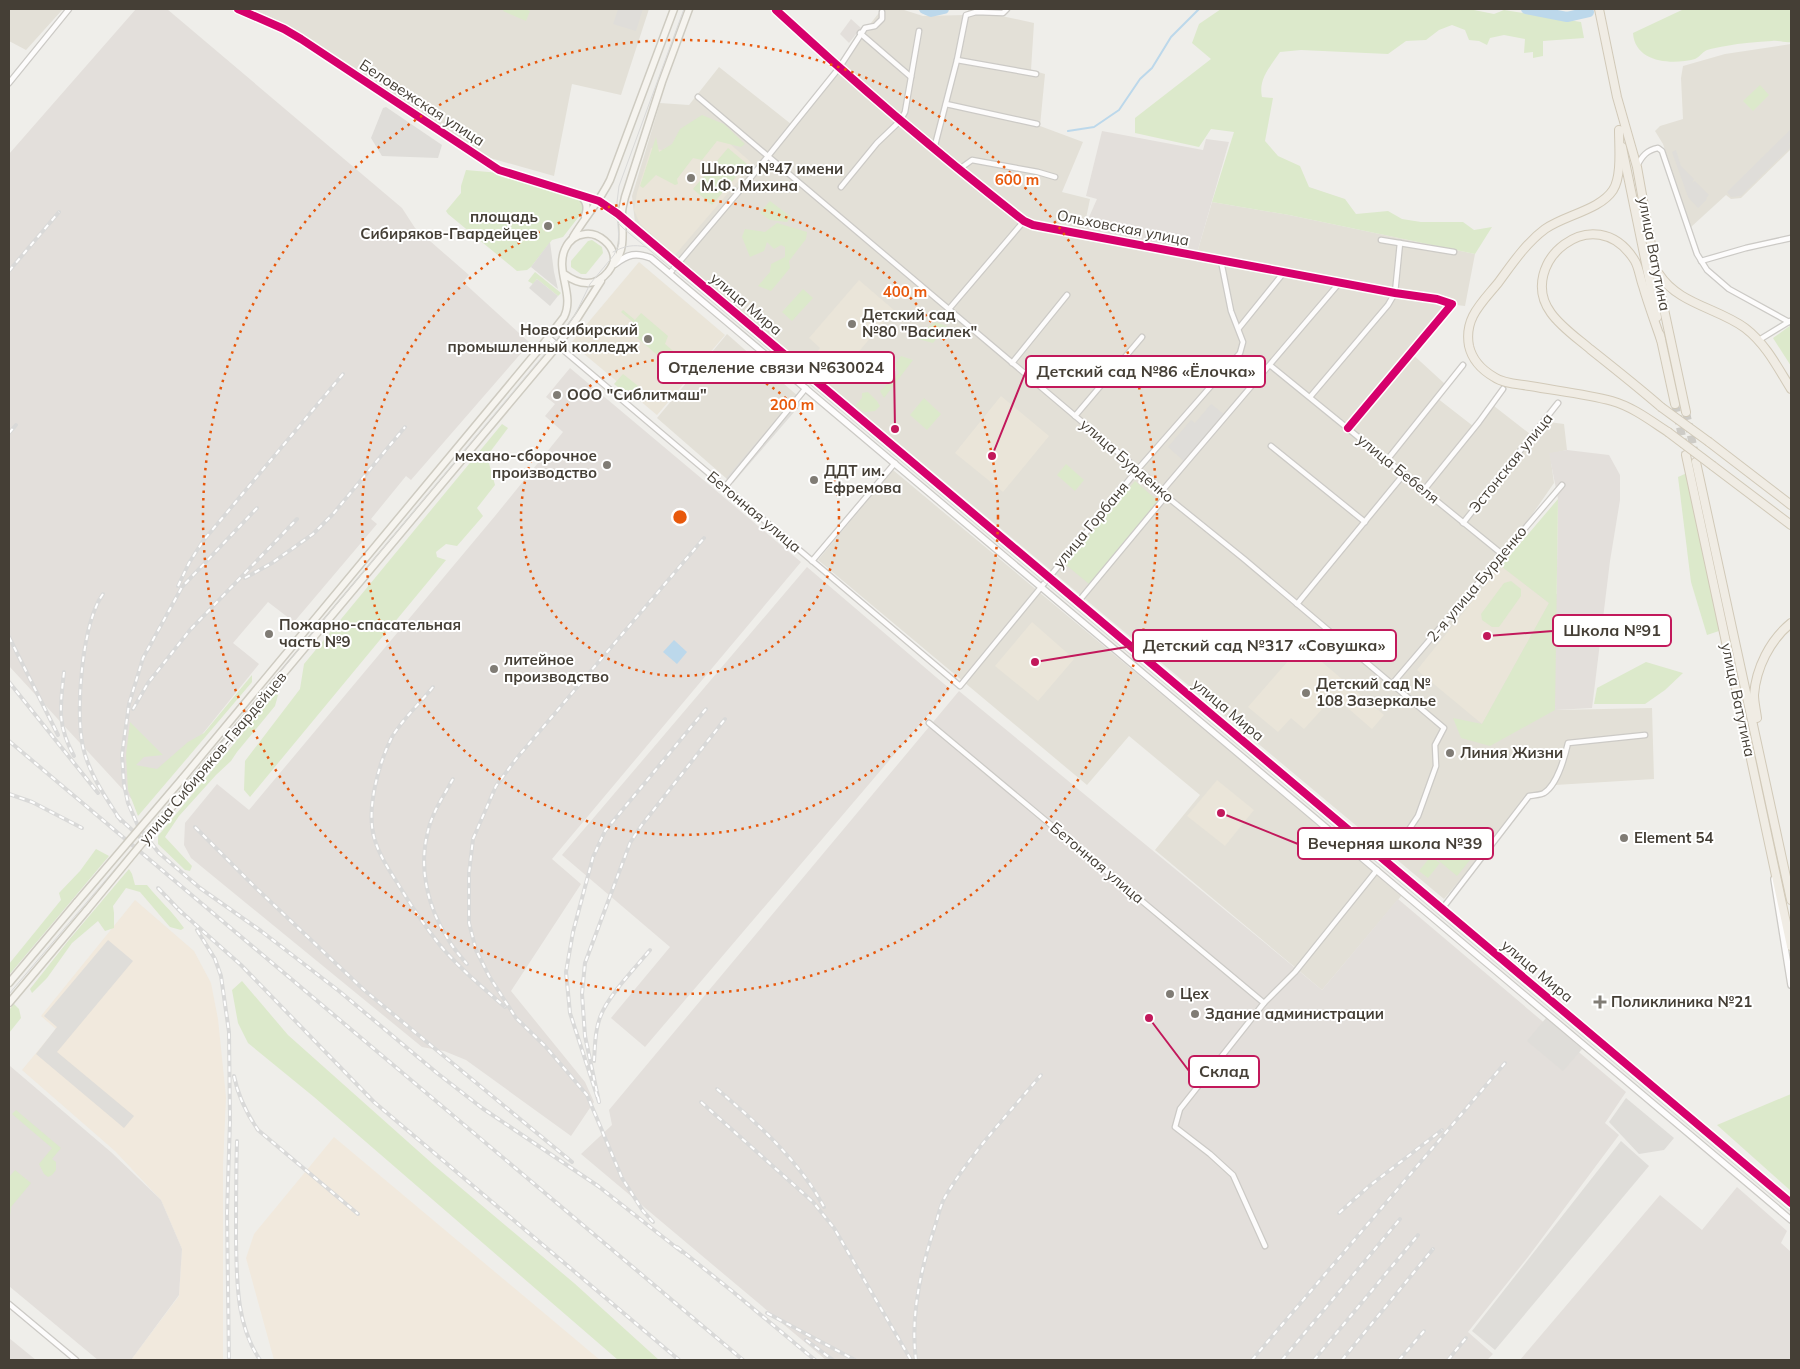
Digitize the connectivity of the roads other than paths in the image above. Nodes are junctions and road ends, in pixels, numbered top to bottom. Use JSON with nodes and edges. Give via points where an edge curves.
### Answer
{"nodes":[{"id":1,"x":69,"y":9,"type":"edge"},
{"id":2,"x":238,"y":9,"type":"edge"},
{"id":3,"x":674,"y":9,"type":"edge"},
{"id":4,"x":689,"y":9,"type":"edge"},
{"id":5,"x":1007,"y":9,"type":"edge"},
{"id":6,"x":1599,"y":9,"type":"edge"},
{"id":7,"x":776,"y":10,"type":"edge"},
{"id":8,"x":882,"y":12,"type":"dead end"},
{"id":9,"x":919,"y":31,"type":"dead end"},
{"id":10,"x":860,"y":33,"type":"junction"},
{"id":11,"x":957,"y":60,"type":"junction"},
{"id":12,"x":839,"y":68,"type":"junction"},
{"id":13,"x":1036,"y":74,"type":"dead end"},
{"id":14,"x":912,"y":77,"type":"junction"},
{"id":15,"x":9,"y":83,"type":"edge"},
{"id":16,"x":698,"y":97,"type":"dead end"},
{"id":17,"x":1617,"y":97,"type":"junction"},
{"id":18,"x":946,"y":104,"type":"junction"},
{"id":19,"x":900,"y":122,"type":"junction"},
{"id":20,"x":1037,"y":124,"type":"dead end"},
{"id":21,"x":1619,"y":130,"type":"junction"},
{"id":22,"x":934,"y":149,"type":"junction"},
{"id":23,"x":768,"y":156,"type":"junction"},
{"id":24,"x":1637,"y":167,"type":"junction"},
{"id":25,"x":958,"y":170,"type":"junction"},
{"id":26,"x":1055,"y":177,"type":"dead end"},
{"id":27,"x":842,"y":187,"type":"dead end"},
{"id":28,"x":580,"y":195,"type":"junction"},
{"id":29,"x":599,"y":201,"type":"junction"},
{"id":30,"x":584,"y":218,"type":"junction"},
{"id":31,"x":623,"y":219,"type":"junction"},
{"id":32,"x":1024,"y":221,"type":"junction"},
{"id":33,"x":1791,"y":238,"type":"edge"},
{"id":34,"x":1382,"y":240,"type":"dead end"},
{"id":35,"x":570,"y":241,"type":"junction"},
{"id":36,"x":1400,"y":243,"type":"junction"},
{"id":37,"x":1454,"y":252,"type":"dead end"},
{"id":38,"x":1221,"y":260,"type":"junction"},
{"id":39,"x":1701,"y":261,"type":"junction"},
{"id":40,"x":677,"y":264,"type":"junction"},
{"id":41,"x":612,"y":267,"type":"junction"},
{"id":42,"x":1656,"y":267,"type":"junction"},
{"id":43,"x":1285,"y":271,"type":"junction"},
{"id":44,"x":670,"y":273,"type":"junction"},
{"id":45,"x":564,"y":274,"type":"junction"},
{"id":46,"x":603,"y":278,"type":"junction"},
{"id":47,"x":1341,"y":281,"type":"junction"},
{"id":48,"x":1396,"y":293,"type":"junction"},
{"id":49,"x":1067,"y":295,"type":"dead end"},
{"id":50,"x":949,"y":309,"type":"junction"},
{"id":51,"x":1790,"y":321,"type":"edge"},
{"id":52,"x":1238,"y":328,"type":"junction"},
{"id":53,"x":1142,"y":337,"type":"dead end"},
{"id":54,"x":549,"y":338,"type":"junction"},
{"id":55,"x":1661,"y":340,"type":"junction"},
{"id":56,"x":1758,"y":340,"type":"junction"},
{"id":57,"x":558,"y":345,"type":"junction"},
{"id":58,"x":1012,"y":363,"type":"junction"},
{"id":59,"x":1463,"y":365,"type":"dead end"},
{"id":60,"x":1271,"y":366,"type":"junction"},
{"id":61,"x":806,"y":388,"type":"junction"},
{"id":62,"x":1503,"y":389,"type":"dead end"},
{"id":63,"x":1791,"y":390,"type":"edge"},
{"id":64,"x":1310,"y":397,"type":"junction"},
{"id":65,"x":1558,"y":403,"type":"dead end"},
{"id":66,"x":1675,"y":404,"type":"tunnel mouth"},
{"id":67,"x":1686,"y":412,"type":"tunnel mouth"},
{"id":68,"x":1075,"y":416,"type":"junction"},
{"id":69,"x":1348,"y":428,"type":"junction"},
{"id":70,"x":1271,"y":446,"type":"dead end"},
{"id":71,"x":1686,"y":454,"type":"tunnel mouth"},
{"id":72,"x":1387,"y":460,"type":"junction"},
{"id":73,"x":1696,"y":462,"type":"tunnel mouth"},
{"id":74,"x":895,"y":463,"type":"junction"},
{"id":75,"x":440,"y":469,"type":"junction"},
{"id":76,"x":1138,"y":469,"type":"junction"},
{"id":77,"x":1404,"y":474,"type":"junction"},
{"id":78,"x":448,"y":476,"type":"junction"},
{"id":79,"x":1562,"y":485,"type":"dead end"},
{"id":80,"x":725,"y":487,"type":"junction"},
{"id":81,"x":1424,"y":490,"type":"junction"},
{"id":82,"x":1162,"y":491,"type":"junction"},
{"id":83,"x":1166,"y":496,"type":"junction"},
{"id":84,"x":1791,"y":505,"type":"edge"},
{"id":85,"x":1365,"y":522,"type":"junction"},
{"id":86,"x":1463,"y":522,"type":"junction"},
{"id":87,"x":1791,"y":525,"type":"edge"},
{"id":88,"x":1502,"y":554,"type":"junction"},
{"id":89,"x":812,"y":561,"type":"junction"},
{"id":90,"x":1048,"y":577,"type":"junction"},
{"id":91,"x":1040,"y":586,"type":"junction"},
{"id":92,"x":1078,"y":602,"type":"junction"},
{"id":93,"x":1297,"y":604,"type":"junction"},
{"id":94,"x":1791,"y":624,"type":"edge"},
{"id":95,"x":1392,"y":684,"type":"junction"},
{"id":96,"x":960,"y":686,"type":"joint"},
{"id":97,"x":929,"y":723,"type":"dead end"},
{"id":98,"x":1645,"y":735,"type":"dead end"},
{"id":99,"x":1758,"y":745,"type":"junction"},
{"id":100,"x":1385,"y":860,"type":"junction"},
{"id":101,"x":1773,"y":867,"type":"junction"},
{"id":102,"x":1377,"y":870,"type":"junction"},
{"id":103,"x":1791,"y":900,"type":"edge"},
{"id":104,"x":1442,"y":909,"type":"junction"},
{"id":105,"x":1434,"y":919,"type":"junction"},
{"id":106,"x":1791,"y":946,"type":"edge"},
{"id":107,"x":9,"y":984,"type":"edge"},
{"id":108,"x":1791,"y":985,"type":"edge"},
{"id":109,"x":9,"y":1002,"type":"edge"},
{"id":110,"x":1264,"y":1003,"type":"junction"},
{"id":111,"x":1694,"y":1122,"type":"junction"},
{"id":112,"x":1686,"y":1131,"type":"junction"},
{"id":113,"x":1791,"y":1204,"type":"edge"},
{"id":114,"x":1791,"y":1220,"type":"edge"},
{"id":115,"x":1266,"y":1246,"type":"dead end"},
{"id":116,"x":9,"y":1304,"type":"edge"},
{"id":117,"x":76,"y":1360,"type":"edge"}],
"edges":[{"from":1,"to":15,"type":"street"},
{"from":2,"to":28,"type":"street","name":"Беловежская улица","via":[[301,39],[499,170]]},
{"from":3,"to":29,"type":"main road","via":[[610,180]]},
{"from":4,"to":31,"type":"main road","via":[[625,197]]},
{"from":5,"to":11,"type":"street","via":[[1003,14],[976,12],[966,15]]},
{"from":6,"to":17,"type":"main road","name":"улица Ватутина"},
{"from":7,"to":12,"type":"street","name":"Ольховская улица"},
{"from":8,"to":10,"type":"street","via":[[882,19],[875,26]]},
{"from":9,"to":14,"type":"street"},
{"from":10,"to":12,"type":"street"},
{"from":10,"to":14,"type":"street"},
{"from":11,"to":13,"type":"street"},
{"from":11,"to":18,"type":"street"},
{"from":12,"to":19,"type":"street","name":"Ольховская улица"},
{"from":12,"to":23,"type":"street"},
{"from":14,"to":19,"type":"street"},
{"from":16,"to":23,"type":"street","name":"улица Бурденко"},
{"from":17,"to":21,"type":"main road","name":"улица Ватутина"},
{"from":17,"to":24,"type":"main road","name":"улица Ватутина"},
{"from":18,"to":20,"type":"street"},
{"from":18,"to":22,"type":"street"},
{"from":19,"to":22,"type":"street","name":"Ольховская улица"},
{"from":19,"to":27,"type":"street","via":[[877,143]]},
{"from":21,"to":55,"type":"main road","name":"улица Ватутина"},
{"from":21,"to":87,"type":"main road","bridge":true,"via":[[1618,177],[1609,196],[1562,219],[1531,241],[1479,306],[1468,329],[1471,352],[1480,367],[1508,383],[1613,401],[1635,411],[1668,432]]},
{"from":22,"to":25,"type":"street","name":"Ольховская улица"},
{"from":23,"to":40,"type":"street"},
{"from":23,"to":50,"type":"street","name":"улица Бурденко"},
{"from":24,"to":39,"type":"street","via":[[1650,150],[1658,148],[1662,151]]},
{"from":24,"to":42,"type":"main road","name":"улица Ватутина"},
{"from":25,"to":26,"type":"street","via":[[972,160]]},
{"from":25,"to":32,"type":"street","name":"Ольховская улица"},
{"from":28,"to":29,"type":"street","name":"Беловежская улица"},
{"from":28,"to":30,"type":"main road","via":[[586,202]]},
{"from":29,"to":30,"type":"main road"},
{"from":29,"to":31,"type":"street","name":"улица Мира"},
{"from":30,"to":35,"type":"main road"},
{"from":31,"to":40,"type":"street","name":"улица Мира"},
{"from":31,"to":41,"type":"main road","via":[[621,251]]},
{"from":32,"to":38,"type":"street","name":"Ольховская улица"},
{"from":32,"to":50,"type":"street"},
{"from":33,"to":39,"type":"street"},
{"from":34,"to":36,"type":"street"},
{"from":35,"to":41,"type":"main road","via":[[578,235],[590,233],[601,237],[614,255]]},
{"from":35,"to":45,"type":"main road","via":[[562,259]]},
{"from":36,"to":37,"type":"street"},
{"from":36,"to":48,"type":"street"},
{"from":38,"to":43,"type":"street","name":"Ольховская улица"},
{"from":38,"to":52,"type":"street","via":[[1231,311]]},
{"from":39,"to":51,"type":"street","via":[[1715,279],[1729,289]]},
{"from":40,"to":44,"type":"street"},
{"from":40,"to":90,"type":"street","name":"улица Мира"},
{"from":41,"to":44,"type":"street","via":[[633,253],[651,258]]},
{"from":41,"to":46,"type":"main road"},
{"from":42,"to":56,"type":"main road","via":[[1665,283],[1679,295],[1738,324]]},
{"from":42,"to":67,"type":"main road","name":"улица Ватутина"},
{"from":43,"to":47,"type":"street","name":"Ольховская улица"},
{"from":43,"to":52,"type":"street"},
{"from":44,"to":61,"type":"street","name":"улица Мира"},
{"from":45,"to":46,"type":"main road","via":[[586,284]]},
{"from":45,"to":54,"type":"main road","name":"улица Сибиряков-Гвардейцев","via":[[567,312]]},
{"from":46,"to":57,"type":"main road","name":"улица Сибиряков-Гвардейцев"},
{"from":47,"to":48,"type":"street","name":"Ольховская улица"},
{"from":47,"to":60,"type":"street"},
{"from":48,"to":64,"type":"street"},
{"from":48,"to":69,"type":"street","name":"Ольховская улица","via":[[1452,304]]},
{"from":49,"to":58,"type":"street"},
{"from":50,"to":58,"type":"street","name":"улица Бурденко"},
{"from":51,"to":56,"type":"street"},
{"from":52,"to":76,"type":"street","name":"улица Горбаня","via":[[1243,342],[1240,353]]},
{"from":53,"to":68,"type":"street"},
{"from":54,"to":57,"type":"street","name":"Бетонная улица"},
{"from":54,"to":75,"type":"main road","name":"улица Сибиряков-Гвардейцев"},
{"from":55,"to":66,"type":"main road","name":"улица Ватутина"},
{"from":55,"to":84,"type":"main road","bridge":true,"via":[[1637,266],[1626,250],[1610,238],[1588,234],[1558,248],[1549,260],[1542,285],[1550,313],[1662,407]]},
{"from":56,"to":63,"type":"main road"},
{"from":57,"to":78,"type":"main road","name":"улица Сибиряков-Гвардейцев"},
{"from":57,"to":80,"type":"street","name":"Бетонная улица"},
{"from":58,"to":68,"type":"street","name":"улица Бурденко"},
{"from":59,"to":72,"type":"street"},
{"from":60,"to":64,"type":"street","name":"улица Бебеля"},
{"from":60,"to":82,"type":"street"},
{"from":61,"to":74,"type":"street","name":"улица Мира"},
{"from":61,"to":80,"type":"street"},
{"from":62,"to":81,"type":"street"},
{"from":64,"to":69,"type":"street","name":"улица Бебеля"},
{"from":65,"to":86,"type":"street","name":"Эстонская улица"},
{"from":68,"to":76,"type":"street","name":"улица Бурденко"},
{"from":69,"to":72,"type":"street","name":"улица Бебеля"},
{"from":70,"to":85,"type":"street"},
{"from":71,"to":101,"type":"main road","name":"улица Ватутина"},
{"from":72,"to":77,"type":"street","name":"улица Бебеля"},
{"from":73,"to":99,"type":"main road","name":"улица Ватутина"},
{"from":74,"to":89,"type":"street"},
{"from":74,"to":91,"type":"street","name":"улица Мира"},
{"from":75,"to":78,"type":"main road"},
{"from":75,"to":107,"type":"main road","name":"улица Сибиряков-Гвардейцев","bridge":true},
{"from":76,"to":82,"type":"street","name":"улица Бурденко"},
{"from":76,"to":90,"type":"street","name":"улица Горбаня"},
{"from":77,"to":81,"type":"street","name":"улица Бебеля"},
{"from":77,"to":85,"type":"street"},
{"from":78,"to":109,"type":"main road","name":"улица Сибиряков-Гвардейцев","bridge":true},
{"from":79,"to":88,"type":"street","name":"2-я улица Бурденко"},
{"from":80,"to":89,"type":"street","name":"Бетонная улица"},
{"from":81,"to":86,"type":"street","name":"улица Бебеля"},
{"from":82,"to":83,"type":"street","name":"улица Бурденко"},
{"from":83,"to":92,"type":"street"},
{"from":83,"to":93,"type":"street","name":"улица Бурденко"},
{"from":85,"to":93,"type":"street"},
{"from":86,"to":88,"type":"street","name":"улица Бебеля"},
{"from":88,"to":95,"type":"street","name":"2-я улица Бурденко"},
{"from":89,"to":96,"type":"street","name":"Бетонная улица"},
{"from":90,"to":91,"type":"street","name":"улица Горбаня"},
{"from":90,"to":92,"type":"street","name":"улица Мира"},
{"from":91,"to":96,"type":"street","name":"улица Горбаня"},
{"from":91,"to":102,"type":"street","name":"улица Мира"},
{"from":92,"to":100,"type":"street","name":"улица Мира"},
{"from":93,"to":95,"type":"street","name":"улица Бурденко"},
{"from":94,"to":99,"type":"main road","via":[[1775,640],[1757,676],[1754,696]]},
{"from":95,"to":100,"type":"street","name":"улица Бурденко","via":[[1444,728],[1435,745],[1436,766],[1418,816]]},
{"from":97,"to":110,"type":"street","name":"Бетонная улица"},
{"from":98,"to":104,"type":"street","via":[[1568,743],[1552,784],[1544,793],[1529,796]]},
{"from":99,"to":103,"type":"main road","name":"улица Ватутина"},
{"from":100,"to":102,"type":"street"},
{"from":100,"to":104,"type":"street","name":"улица Мира"},
{"from":101,"to":106,"type":"main road","name":"улица Ватутина"},
{"from":101,"to":108,"type":"street"},
{"from":102,"to":105,"type":"street","name":"улица Мира"},
{"from":102,"to":110,"type":"street","via":[[1295,972]]},
{"from":104,"to":105,"type":"street"},
{"from":104,"to":111,"type":"street","name":"улица Мира"},
{"from":105,"to":112,"type":"street","name":"улица Мира"},
{"from":110,"to":115,"type":"street","via":[[1180,1109],[1175,1128],[1233,1175]]},
{"from":111,"to":112,"type":"street"},
{"from":111,"to":113,"type":"street","name":"улица Мира"},
{"from":112,"to":114,"type":"street","name":"улица Мира"},
{"from":116,"to":117,"type":"street"}]}
